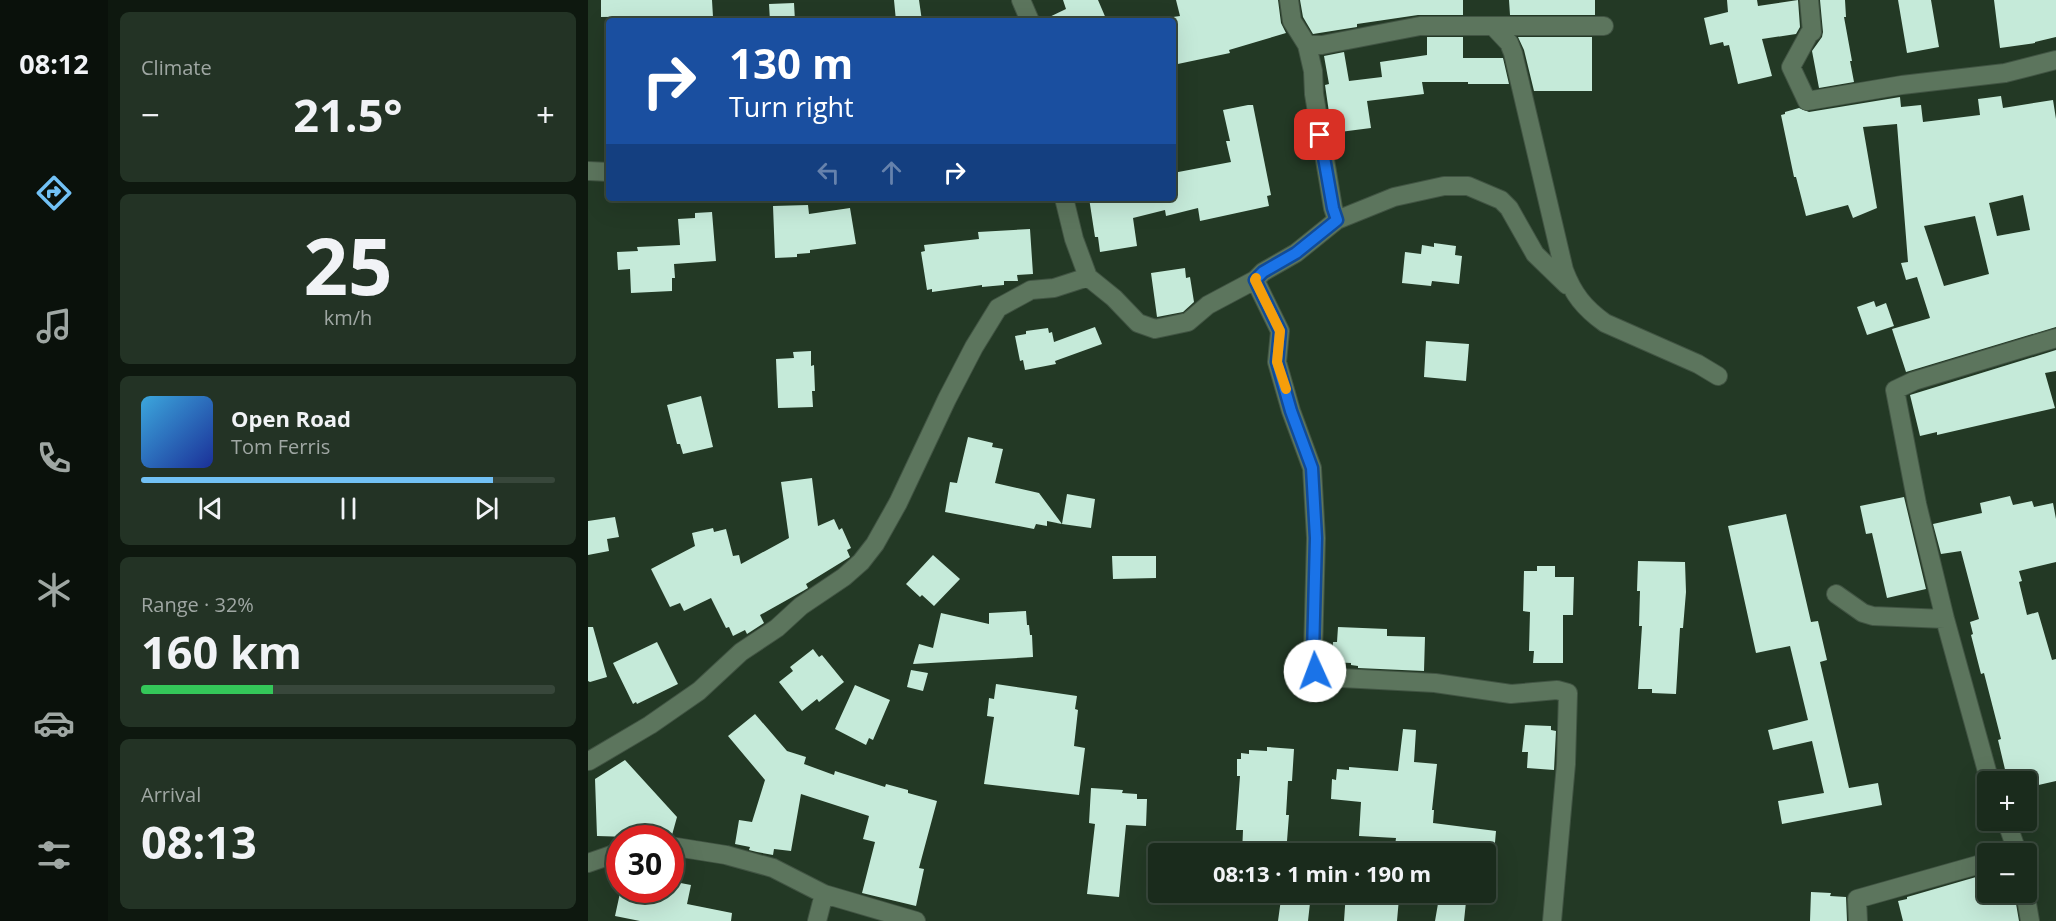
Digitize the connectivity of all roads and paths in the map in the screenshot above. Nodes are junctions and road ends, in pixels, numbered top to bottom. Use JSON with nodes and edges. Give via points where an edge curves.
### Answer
{"nodes":[{"id":1,"x":1021,"y":0,"type":"edge"},
{"id":2,"x":1289,"y":0,"type":"edge"},
{"id":3,"x":1809,"y":0,"type":"edge"},
{"id":4,"x":1029,"y":18,"type":"edge"},
{"id":5,"x":1493,"y":26,"type":"junction"},
{"id":6,"x":1604,"y":26,"type":"dead end"},
{"id":7,"x":1307,"y":45,"type":"junction"},
{"id":8,"x":2056,"y":60,"type":"edge"},
{"id":9,"x":588,"y":171,"type":"edge"},
{"id":10,"x":606,"y":172,"type":"edge"},
{"id":11,"x":1065,"y":201,"type":"edge"},
{"id":12,"x":1337,"y":220,"type":"junction"},
{"id":13,"x":1088,"y":277,"type":"junction"},
{"id":14,"x":1255,"y":280,"type":"junction"},
{"id":15,"x":1571,"y":288,"type":"junction"},
{"id":16,"x":2056,"y":338,"type":"edge"},
{"id":17,"x":1718,"y":376,"type":"dead end"},
{"id":18,"x":1836,"y":594,"type":"dead end"},
{"id":19,"x":1945,"y":618,"type":"junction"},
{"id":20,"x":588,"y":764,"type":"edge"},
{"id":21,"x":1987,"y":771,"type":"edge"},
{"id":22,"x":684,"y":848,"type":"edge"},
{"id":23,"x":606,"y":857,"type":"edge"},
{"id":24,"x":588,"y":863,"type":"edge"},
{"id":25,"x":1977,"y":865,"type":"edge"},
{"id":26,"x":824,"y":894,"type":"junction"},
{"id":27,"x":2027,"y":903,"type":"edge"},
{"id":28,"x":817,"y":921,"type":"edge"},
{"id":29,"x":916,"y":921,"type":"edge"},
{"id":30,"x":1552,"y":921,"type":"edge"},
{"id":31,"x":1858,"y":921,"type":"edge"},
{"id":32,"x":2030,"y":921,"type":"edge"}],
"edges":[{"from":1,"to":4,"type":"street"},
{"from":2,"to":7,"type":"street","via":[[1292,21]]},
{"from":3,"to":8,"type":"street","via":[[1812,32],[1791,67],[1807,101],[2005,73]]},
{"from":5,"to":6,"type":"street"},
{"from":5,"to":7,"type":"street","via":[[1420,26]]},
{"from":5,"to":15,"type":"street","via":[[1514,53]]},
{"from":7,"to":12,"type":"street"},
{"from":9,"to":10,"type":"street"},
{"from":11,"to":13,"type":"street"},
{"from":12,"to":14,"type":"street"},
{"from":12,"to":15,"type":"street","via":[[1394,197],[1444,186],[1468,186],[1501,200],[1535,254]]},
{"from":13,"to":14,"type":"street","via":[[1138,323],[1155,329],[1188,321],[1208,304]]},
{"from":13,"to":20,"type":"street","via":[[1054,288],[1031,290],[998,308],[947,399],[898,503],[861,562],[741,652],[699,691]]},
{"from":14,"to":30,"type":"street","via":[[1280,331],[1277,362],[1312,468],[1315,671],[1323,677],[1435,683],[1511,694],[1557,690],[1568,693]]},
{"from":15,"to":17,"type":"street","via":[[1592,314],[1605,323]]},
{"from":16,"to":19,"type":"street","via":[[1895,390]]},
{"from":18,"to":19,"type":"street","via":[[1873,616]]},
{"from":19,"to":21,"type":"street"},
{"from":22,"to":26,"type":"street","via":[[773,868]]},
{"from":23,"to":24,"type":"street"},
{"from":25,"to":31,"type":"street","via":[[1857,899]]},
{"from":26,"to":28,"type":"street"},
{"from":26,"to":29,"type":"street"},
{"from":27,"to":32,"type":"street"}]}
